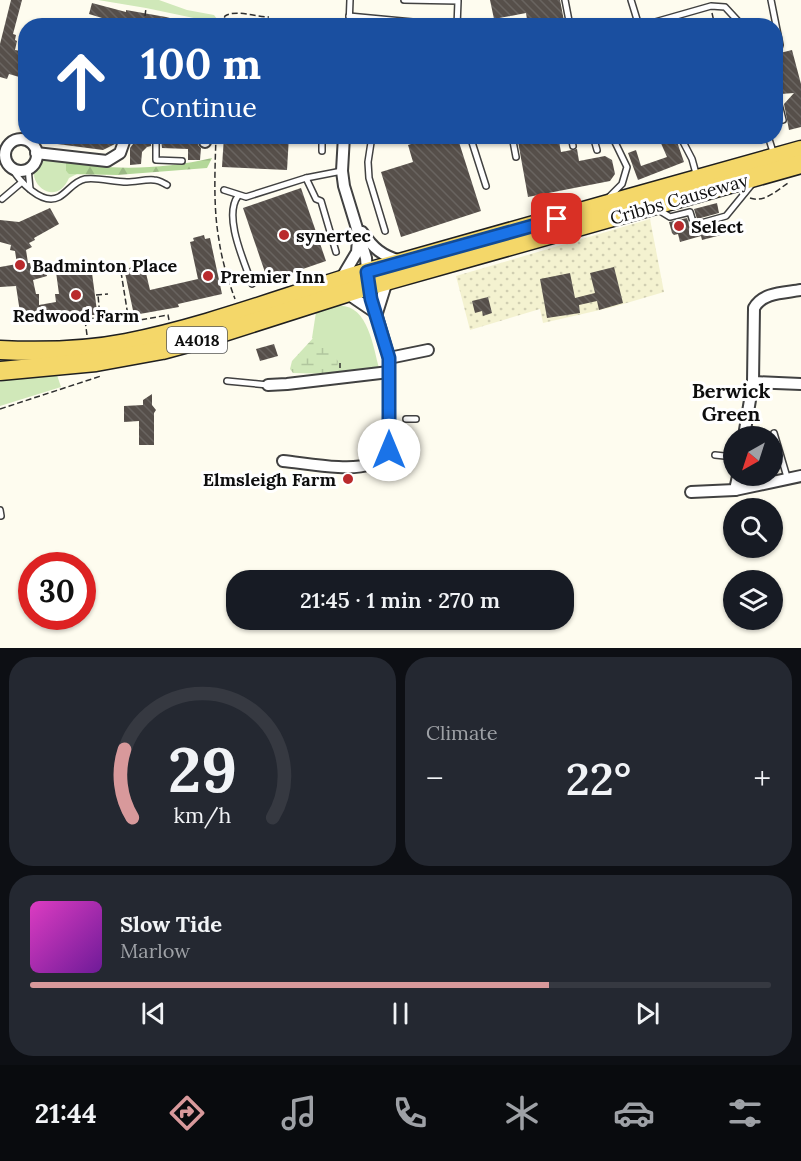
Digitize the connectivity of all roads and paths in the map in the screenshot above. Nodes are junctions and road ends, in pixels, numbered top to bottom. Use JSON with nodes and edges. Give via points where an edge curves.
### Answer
{"nodes":[{"id":1,"x":350,"y":0,"type":"edge"},
{"id":2,"x":404,"y":0,"type":"edge"},
{"id":3,"x":566,"y":0,"type":"edge"},
{"id":4,"x":631,"y":0,"type":"edge"},
{"id":5,"x":728,"y":0,"type":"edge"},
{"id":6,"x":771,"y":0,"type":"edge"},
{"id":7,"x":711,"y":6,"type":"junction"},
{"id":8,"x":725,"y":7,"type":"junction"},
{"id":9,"x":350,"y":16,"type":"joint"},
{"id":10,"x":269,"y":17,"type":"dead end"},
{"id":11,"x":224,"y":18,"type":"edge"},
{"id":12,"x":371,"y":18,"type":"edge"},
{"id":13,"x":457,"y":18,"type":"edge"},
{"id":14,"x":569,"y":18,"type":"edge"},
{"id":15,"x":637,"y":18,"type":"edge"},
{"id":16,"x":668,"y":18,"type":"edge"},
{"id":17,"x":713,"y":18,"type":"edge"},
{"id":18,"x":735,"y":18,"type":"edge"},
{"id":19,"x":775,"y":18,"type":"edge"},
{"id":20,"x":5,"y":143,"type":"edge"},
{"id":21,"x":33,"y":144,"type":"edge"},
{"id":22,"x":123,"y":144,"type":"edge"},
{"id":23,"x":156,"y":144,"type":"edge"},
{"id":24,"x":216,"y":144,"type":"edge"},
{"id":25,"x":322,"y":144,"type":"edge"},
{"id":26,"x":344,"y":144,"type":"edge"},
{"id":27,"x":371,"y":144,"type":"edge"},
{"id":28,"x":473,"y":144,"type":"edge"},
{"id":29,"x":514,"y":144,"type":"edge"},
{"id":30,"x":595,"y":144,"type":"edge"},
{"id":31,"x":616,"y":144,"type":"edge"},
{"id":32,"x":684,"y":144,"type":"edge"},
{"id":33,"x":771,"y":144,"type":"edge"},
{"id":34,"x":597,"y":150,"type":"dead end"},
{"id":35,"x":801,"y":150,"type":"edge"},
{"id":36,"x":322,"y":151,"type":"dead end"},
{"id":37,"x":36,"y":153,"type":"junction"},
{"id":38,"x":516,"y":157,"type":"dead end"},
{"id":39,"x":775,"y":158,"type":"junction"},
{"id":40,"x":6,"y":161,"type":"edge"},
{"id":41,"x":182,"y":161,"type":"dead end"},
{"id":42,"x":801,"y":164,"type":"edge"},
{"id":43,"x":28,"y":168,"type":"junction"},
{"id":44,"x":342,"y":171,"type":"junction"},
{"id":45,"x":759,"y":177,"type":"junction"},
{"id":46,"x":306,"y":178,"type":"junction"},
{"id":47,"x":697,"y":179,"type":"junction"},
{"id":48,"x":22,"y":182,"type":"junction"},
{"id":49,"x":167,"y":185,"type":"dead end"},
{"id":50,"x":486,"y":186,"type":"dead end"},
{"id":51,"x":30,"y":189,"type":"junction"},
{"id":52,"x":224,"y":190,"type":"dead end"},
{"id":53,"x":238,"y":196,"type":"junction"},
{"id":54,"x":2,"y":199,"type":"dead end"},
{"id":55,"x":601,"y":206,"type":"junction"},
{"id":56,"x":655,"y":207,"type":"junction"},
{"id":57,"x":357,"y":224,"type":"junction"},
{"id":58,"x":385,"y":231,"type":"dead end"},
{"id":59,"x":336,"y":252,"type":"dead end"},
{"id":60,"x":404,"y":262,"type":"junction"},
{"id":61,"x":120,"y":272,"type":"dead end"},
{"id":62,"x":368,"y":279,"type":"junction"},
{"id":63,"x":387,"y":281,"type":"junction"},
{"id":64,"x":252,"y":284,"type":"dead end"},
{"id":65,"x":344,"y":287,"type":"junction"},
{"id":66,"x":801,"y":290,"type":"edge"},
{"id":67,"x":108,"y":294,"type":"dead end"},
{"id":68,"x":239,"y":312,"type":"junction"},
{"id":69,"x":377,"y":313,"type":"junction"},
{"id":70,"x":172,"y":333,"type":"junction"},
{"id":71,"x":87,"y":334,"type":"dead end"},
{"id":72,"x":0,"y":350,"type":"edge"},
{"id":73,"x":428,"y":350,"type":"dead end"},
{"id":74,"x":389,"y":358,"type":"junction"},
{"id":75,"x":21,"y":370,"type":"junction"},
{"id":76,"x":0,"y":371,"type":"edge"},
{"id":77,"x":389,"y":372,"type":"junction"},
{"id":78,"x":0,"y":379,"type":"edge"},
{"id":79,"x":227,"y":381,"type":"dead end"},
{"id":80,"x":753,"y":382,"type":"junction"},
{"id":81,"x":801,"y":384,"type":"edge"},
{"id":82,"x":268,"y":385,"type":"joint"},
{"id":83,"x":406,"y":419,"type":"dead end"},
{"id":84,"x":416,"y":419,"type":"dead end"},
{"id":85,"x":746,"y":426,"type":"edge"},
{"id":86,"x":715,"y":455,"type":"dead end"},
{"id":87,"x":723,"y":455,"type":"edge"},
{"id":88,"x":283,"y":461,"type":"dead end"},
{"id":89,"x":783,"y":463,"type":"edge"},
{"id":90,"x":801,"y":476,"type":"edge"},
{"id":91,"x":787,"y":477,"type":"junction"},
{"id":92,"x":736,"y":486,"type":"edge"},
{"id":93,"x":735,"y":490,"type":"junction"},
{"id":94,"x":691,"y":492,"type":"dead end"}],
"edges":[{"from":1,"to":9,"type":"lane"},
{"from":2,"to":13,"type":"lane","via":[[458,1]]},
{"from":3,"to":14,"type":"lane"},
{"from":4,"to":15,"type":"lane"},
{"from":5,"to":8,"type":"lane"},
{"from":6,"to":19,"type":"lane"},
{"from":7,"to":8,"type":"lane"},
{"from":7,"to":16,"type":"lane"},
{"from":7,"to":17,"type":"path"},
{"from":8,"to":18,"type":"lane"},
{"from":9,"to":12,"type":"lane"},
{"from":10,"to":11,"type":"path","via":[[232,12]]},
{"from":20,"to":40,"type":"street"},
{"from":21,"to":37,"type":"street"},
{"from":22,"to":37,"type":"street","via":[[120,153],[107,161]]},
{"from":23,"to":41,"type":"lane","via":[[156,160]]},
{"from":24,"to":68,"type":"path","via":[[218,239]]},
{"from":25,"to":36,"type":"lane"},
{"from":26,"to":44,"type":"street"},
{"from":27,"to":58,"type":"lane","via":[[369,178]]},
{"from":28,"to":50,"type":"lane"},
{"from":29,"to":38,"type":"lane"},
{"from":30,"to":34,"type":"lane"},
{"from":31,"to":55,"type":"lane","via":[[627,167],[622,183]]},
{"from":32,"to":47,"type":"lane"},
{"from":33,"to":39,"type":"lane"},
{"from":35,"to":39,"type":"main road","name":"Cribbs Causeway","number":"A4018"},
{"from":37,"to":43,"type":"street","via":[[35,162]]},
{"from":39,"to":47,"type":"main road","name":"Cribbs Causeway","number":"A4018"},
{"from":40,"to":43,"type":"street","via":[[20,170]]},
{"from":40,"to":48,"type":"lane"},
{"from":42,"to":45,"type":"main road","name":"Cribbs Causeway","number":"A4018"},
{"from":43,"to":51,"type":"lane"},
{"from":44,"to":46,"type":"lane"},
{"from":44,"to":57,"type":"street"},
{"from":45,"to":56,"type":"main road","name":"Cribbs Causeway","number":"A4018"},
{"from":45,"to":56,"type":"lane","via":[[726,216],[694,225],[690,212],[670,217]]},
{"from":46,"to":53,"type":"lane","via":[[246,197]]},
{"from":46,"to":59,"type":"lane","via":[[316,199],[321,201]]},
{"from":47,"to":55,"type":"main road","name":"Cribbs Causeway","number":"A4018"},
{"from":48,"to":51,"type":"lane"},
{"from":48,"to":54,"type":"lane"},
{"from":49,"to":51,"type":"lane","via":[[156,179],[86,179],[54,200]]},
{"from":52,"to":53,"type":"lane"},
{"from":53,"to":64,"type":"lane","via":[[233,203],[234,230]]},
{"from":55,"to":60,"type":"main road","name":"Cribbs Causeway","number":"A4018"},
{"from":56,"to":63,"type":"main road","name":"Cribbs Causeway","number":"A4018"},
{"from":57,"to":60,"type":"street","via":[[379,253]]},
{"from":57,"to":62,"type":"street"},
{"from":57,"to":65,"type":"street","via":[[357,252]]},
{"from":60,"to":62,"type":"main road","name":"Cribbs Causeway","number":"A4018"},
{"from":61,"to":70,"type":"path","via":[[129,322],[168,315]]},
{"from":62,"to":63,"type":"main road","name":"Cribbs Causeway","number":"A4018"},
{"from":62,"to":65,"type":"main road","name":"Cribbs Causeway","number":"A4018"},
{"from":62,"to":69,"type":"street"},
{"from":63,"to":69,"type":"street"},
{"from":65,"to":68,"type":"main road","name":"Cribbs Causeway","number":"A4018"},
{"from":65,"to":69,"type":"street"},
{"from":65,"to":75,"type":"main road","name":"Cribbs Causeway","number":"A4018","via":[[199,340],[141,355]]},
{"from":66,"to":80,"type":"street","via":[[758,300],[754,308]]},
{"from":67,"to":71,"type":"path","via":[[97,295],[100,317],[85,320]]},
{"from":68,"to":70,"type":"main road","name":"Cribbs Causeway","number":"A4018"},
{"from":69,"to":74,"type":"street"},
{"from":70,"to":72,"type":"main road","name":"Cribbs Causeway","number":"A4018","via":[[72,350]]},
{"from":73,"to":74,"type":"street"},
{"from":74,"to":77,"type":"street"},
{"from":75,"to":76,"type":"main road","name":"Cribbs Causeway","number":"A4018"},
{"from":75,"to":78,"type":"main road","number":"A4018"},
{"from":77,"to":82,"type":"street","via":[[287,390]]},
{"from":77,"to":88,"type":"street","via":[[393,418],[389,450],[380,459],[352,468]]},
{"from":79,"to":82,"type":"lane"},
{"from":80,"to":81,"type":"street"},
{"from":80,"to":85,"type":"street"},
{"from":83,"to":84,"type":"lane"},
{"from":86,"to":87,"type":"lane"},
{"from":89,"to":91,"type":"lane"},
{"from":90,"to":91,"type":"street"},
{"from":91,"to":93,"type":"street"},
{"from":92,"to":93,"type":"street"},
{"from":93,"to":94,"type":"street"}]}
